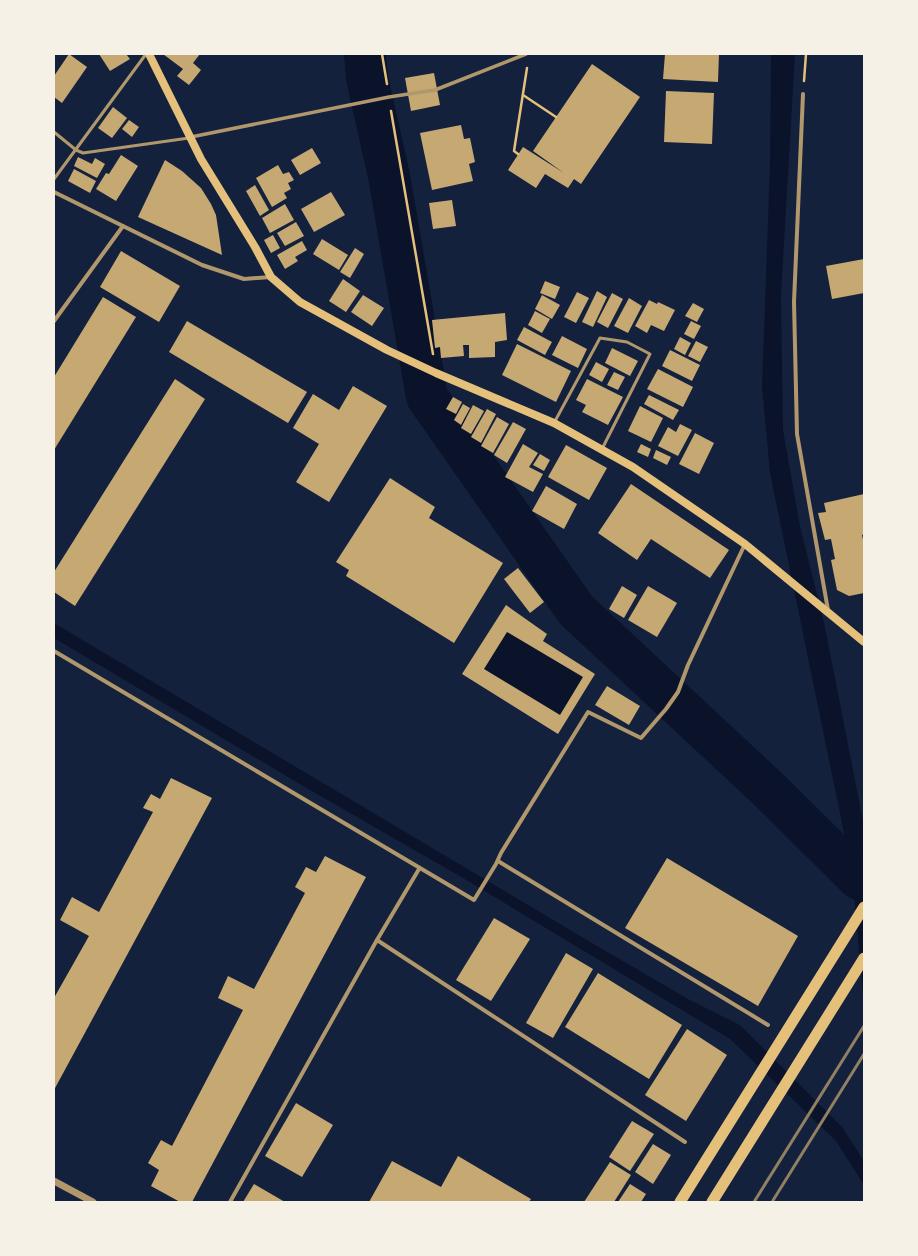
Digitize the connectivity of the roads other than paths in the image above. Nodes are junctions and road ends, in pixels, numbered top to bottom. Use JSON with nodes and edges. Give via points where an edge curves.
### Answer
{"nodes":[{"id":1,"x":147,"y":54,"type":"edge"},
{"id":2,"x":526,"y":54,"type":"edge"},
{"id":3,"x":804,"y":94,"type":"road end"},
{"id":4,"x":54,"y":132,"type":"edge"},
{"id":5,"x":190,"y":138,"type":"junction"},
{"id":6,"x":76,"y":150,"type":"junction"},
{"id":7,"x":54,"y":180,"type":"edge"},
{"id":8,"x":54,"y":192,"type":"edge"},
{"id":9,"x":123,"y":226,"type":"junction"},
{"id":10,"x":271,"y":277,"type":"junction"},
{"id":11,"x":54,"y":321,"type":"edge"},
{"id":12,"x":554,"y":423,"type":"junction"},
{"id":13,"x":602,"y":449,"type":"junction"},
{"id":14,"x":745,"y":544,"type":"junction"},
{"id":15,"x":828,"y":613,"type":"junction"},
{"id":16,"x":864,"y":642,"type":"edge"},
{"id":17,"x":54,"y":651,"type":"edge"},
{"id":18,"x":497,"y":862,"type":"junction"},
{"id":19,"x":419,"y":869,"type":"junction"},
{"id":20,"x":864,"y":907,"type":"edge"},
{"id":21,"x":377,"y":940,"type":"junction"},
{"id":22,"x":864,"y":958,"type":"edge"},
{"id":23,"x":768,"y":1025,"type":"dead end"},
{"id":24,"x":685,"y":1142,"type":"dead end"},
{"id":25,"x":54,"y":1181,"type":"edge"},
{"id":26,"x":93,"y":1202,"type":"edge"},
{"id":27,"x":230,"y":1202,"type":"edge"},
{"id":28,"x":680,"y":1202,"type":"edge"},
{"id":29,"x":712,"y":1202,"type":"edge"}],
"edges":[{"from":1,"to":5,"type":"main road"},
{"from":1,"to":6,"type":"lane"},
{"from":2,"to":5,"type":"street","via":[[435,90]]},
{"from":3,"to":15,"type":"street","via":[[794,302],[797,434]]},
{"from":4,"to":6,"type":"lane"},
{"from":5,"to":6,"type":"lane","via":[[83,153]]},
{"from":5,"to":10,"type":"main road"},
{"from":6,"to":7,"type":"lane"},
{"from":8,"to":9,"type":"street"},
{"from":9,"to":10,"type":"street","via":[[202,265],[244,279]]},
{"from":9,"to":11,"type":"street"},
{"from":10,"to":12,"type":"main road","via":[[300,302],[387,350]]},
{"from":12,"to":13,"type":"main road"},
{"from":12,"to":13,"type":"lane","via":[[600,338],[627,342],[650,354]]},
{"from":13,"to":14,"type":"main road","via":[[633,467]]},
{"from":14,"to":15,"type":"main road"},
{"from":14,"to":18,"type":"street","via":[[688,665],[678,692],[666,709],[641,738],[588,712]]},
{"from":15,"to":16,"type":"main road"},
{"from":17,"to":19,"type":"street"},
{"from":18,"to":19,"type":"street","via":[[474,900]]},
{"from":18,"to":23,"type":"street"},
{"from":19,"to":21,"type":"street"},
{"from":20,"to":28,"type":"highway"},
{"from":21,"to":24,"type":"street"},
{"from":21,"to":27,"type":"street"},
{"from":22,"to":29,"type":"highway"},
{"from":25,"to":26,"type":"street"}]}
